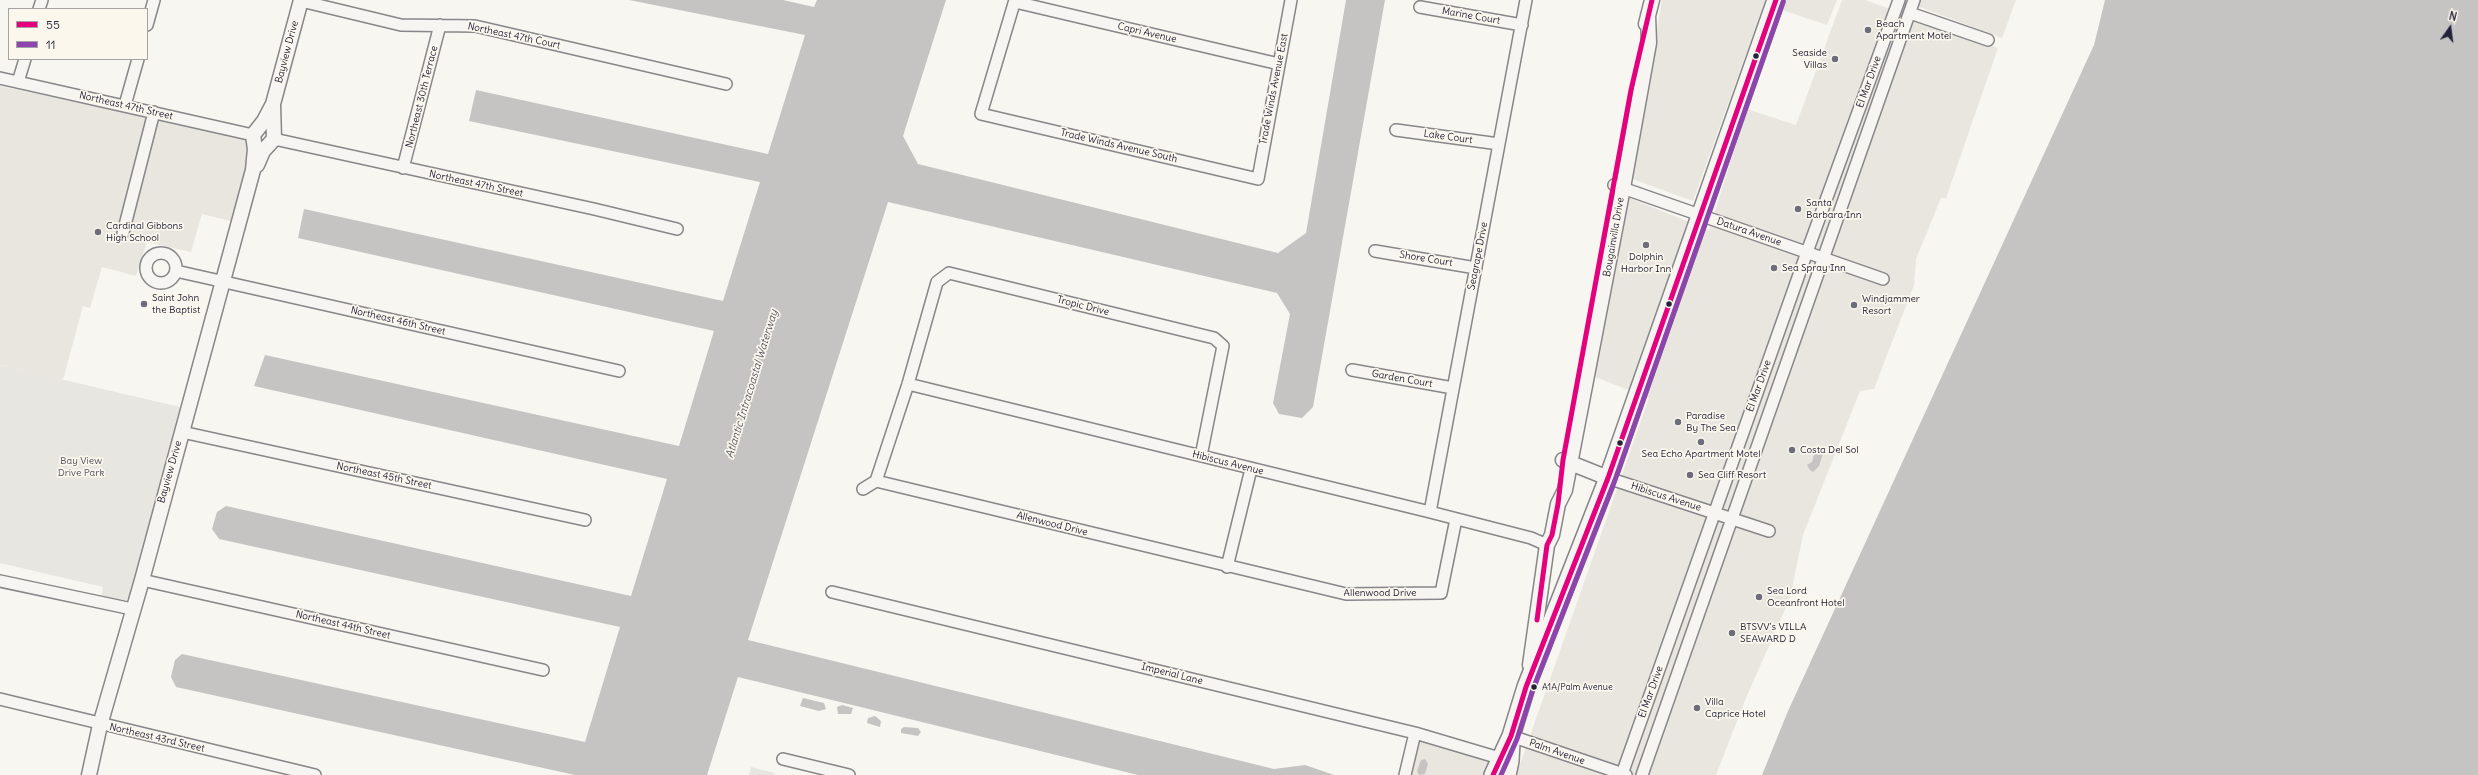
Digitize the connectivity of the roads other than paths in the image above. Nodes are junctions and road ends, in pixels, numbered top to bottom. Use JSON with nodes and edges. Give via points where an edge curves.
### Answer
{"nodes":[{"id":1,"x":154,"y":0,"type":"edge"},
{"id":2,"x":301,"y":0,"type":"edge"},
{"id":3,"x":1291,"y":0,"type":"edge"},
{"id":4,"x":1526,"y":0,"type":"edge"},
{"id":5,"x":1652,"y":0,"type":"edge"},
{"id":6,"x":1776,"y":0,"type":"edge"},
{"id":7,"x":1899,"y":0,"type":"edge"},
{"id":8,"x":1914,"y":0,"type":"edge"},
{"id":9,"x":1015,"y":1,"type":"edge"},
{"id":10,"x":1420,"y":7,"type":"dead end"},
{"id":11,"x":1910,"y":13,"type":"junction"},
{"id":12,"x":148,"y":22,"type":"edge"},
{"id":13,"x":440,"y":25,"type":"junction"},
{"id":14,"x":1522,"y":25,"type":"junction"},
{"id":15,"x":1988,"y":40,"type":"dead end"},
{"id":16,"x":25,"y":60,"type":"edge"},
{"id":17,"x":138,"y":60,"type":"edge"},
{"id":18,"x":1279,"y":64,"type":"junction"},
{"id":19,"x":0,"y":78,"type":"edge"},
{"id":20,"x":18,"y":82,"type":"junction"},
{"id":21,"x":726,"y":84,"type":"dead end"},
{"id":22,"x":125,"y":105,"type":"junction"},
{"id":23,"x":154,"y":112,"type":"junction"},
{"id":24,"x":1396,"y":130,"type":"dead end"},
{"id":25,"x":263,"y":136,"type":"junction"},
{"id":26,"x":1499,"y":144,"type":"junction"},
{"id":27,"x":403,"y":168,"type":"junction"},
{"id":28,"x":1258,"y":179,"type":"joint"},
{"id":29,"x":1619,"y":186,"type":"junction"},
{"id":30,"x":1701,"y":215,"type":"junction"},
{"id":31,"x":677,"y":229,"type":"dead end"},
{"id":32,"x":123,"y":233,"type":"dead end"},
{"id":33,"x":1375,"y":251,"type":"dead end"},
{"id":34,"x":1807,"y":252,"type":"junction"},
{"id":35,"x":1825,"y":259,"type":"junction"},
{"id":36,"x":1476,"y":268,"type":"junction"},
{"id":37,"x":176,"y":271,"type":"dead end"},
{"id":38,"x":1884,"y":279,"type":"dead end"},
{"id":39,"x":223,"y":282,"type":"junction"},
{"id":40,"x":1352,"y":370,"type":"dead end"},
{"id":41,"x":619,"y":371,"type":"dead end"},
{"id":42,"x":908,"y":384,"type":"junction"},
{"id":43,"x":1453,"y":388,"type":"junction"},
{"id":44,"x":182,"y":432,"type":"junction"},
{"id":45,"x":1576,"y":438,"type":"junction"},
{"id":46,"x":1201,"y":456,"type":"junction"},
{"id":47,"x":1567,"y":461,"type":"junction"},
{"id":48,"x":1251,"y":469,"type":"junction"},
{"id":49,"x":1591,"y":471,"type":"junction"},
{"id":50,"x":1608,"y":478,"type":"junction"},
{"id":51,"x":876,"y":481,"type":"junction"},
{"id":52,"x":863,"y":488,"type":"dead end"},
{"id":53,"x":1430,"y":512,"type":"junction"},
{"id":54,"x":1714,"y":513,"type":"junction"},
{"id":55,"x":1456,"y":519,"type":"junction"},
{"id":56,"x":1733,"y":519,"type":"junction"},
{"id":57,"x":585,"y":520,"type":"dead end"},
{"id":58,"x":1769,"y":531,"type":"dead end"},
{"id":59,"x":1547,"y":545,"type":"junction"},
{"id":60,"x":1227,"y":567,"type":"junction"},
{"id":61,"x":142,"y":580,"type":"junction"},
{"id":62,"x":0,"y":581,"type":"edge"},
{"id":63,"x":832,"y":592,"type":"dead end"},
{"id":64,"x":132,"y":609,"type":"junction"},
{"id":65,"x":543,"y":670,"type":"dead end"},
{"id":66,"x":1526,"y":687,"type":"junction"},
{"id":67,"x":0,"y":699,"type":"edge"},
{"id":68,"x":100,"y":725,"type":"junction"},
{"id":69,"x":1415,"y":733,"type":"junction"},
{"id":70,"x":1511,"y":736,"type":"junction"},
{"id":71,"x":783,"y":759,"type":"dead end"},
{"id":72,"x":1505,"y":765,"type":"edge"},
{"id":73,"x":1624,"y":774,"type":"edge"},
{"id":74,"x":89,"y":775,"type":"edge"},
{"id":75,"x":315,"y":775,"type":"edge"},
{"id":76,"x":849,"y":775,"type":"edge"},
{"id":77,"x":1404,"y":775,"type":"edge"},
{"id":78,"x":1493,"y":775,"type":"edge"},
{"id":79,"x":1642,"y":775,"type":"edge"}],
"edges":[{"from":1,"to":12,"type":"street"},
{"from":2,"to":13,"type":"street","name":"Northeast 47th Court","via":[[401,25]]},
{"from":2,"to":25,"type":"street","name":"Bayview Drive"},
{"from":3,"to":18,"type":"street","name":"Trade Winds Avenue East"},
{"from":4,"to":14,"type":"street","name":"Seagrape Drive"},
{"from":5,"to":29,"type":"street","name":"Bougainvilla Drive","via":[[1631,90]]},
{"from":6,"to":30,"type":"main road"},
{"from":7,"to":34,"type":"street","name":"El Mar Drive"},
{"from":8,"to":11,"type":"street","name":"El Mar Drive"},
{"from":9,"to":18,"type":"street","name":"Capri Avenue"},
{"from":9,"to":28,"type":"street","name":"Trade Winds Avenue South","via":[[981,114]]},
{"from":10,"to":14,"type":"street","name":"Marine Court"},
{"from":11,"to":15,"type":"street"},
{"from":11,"to":35,"type":"street","name":"El Mar Drive"},
{"from":13,"to":21,"type":"street","name":"Northeast 47th Court","via":[[475,26]]},
{"from":13,"to":27,"type":"street","name":"Northeast 30th Terrace"},
{"from":14,"to":26,"type":"street","name":"Seagrape Drive"},
{"from":16,"to":20,"type":"street"},
{"from":17,"to":22,"type":"street"},
{"from":18,"to":28,"type":"street","name":"Trade Winds Avenue East"},
{"from":19,"to":20,"type":"street","name":"Northeast 47th Street"},
{"from":20,"to":22,"type":"street","name":"Northeast 47th Street"},
{"from":22,"to":23,"type":"street","name":"Northeast 47th Street"},
{"from":23,"to":25,"type":"street","name":"Northeast 47th Street"},
{"from":23,"to":32,"type":"street"},
{"from":24,"to":26,"type":"street","name":"Lake Court"},
{"from":25,"to":27,"type":"street","name":"Northeast 47th Street"},
{"from":25,"to":39,"type":"street","name":"Bayview Drive","via":[[263,150],[253,170]]},
{"from":26,"to":36,"type":"street","name":"Seagrape Drive"},
{"from":27,"to":31,"type":"street","name":"Northeast 47th Street"},
{"from":29,"to":30,"type":"street","name":"Datura Avenue"},
{"from":29,"to":45,"type":"street","name":"Bougainvilla Drive"},
{"from":29,"to":47,"type":"street","name":"Bougainvilla Drive"},
{"from":30,"to":34,"type":"street","name":"Datura Avenue"},
{"from":30,"to":50,"type":"main road"},
{"from":33,"to":36,"type":"street","name":"Shore Court"},
{"from":34,"to":35,"type":"street","name":"Datura Avenue"},
{"from":34,"to":54,"type":"street","name":"El Mar Drive"},
{"from":35,"to":38,"type":"street","name":"Datura Avenue"},
{"from":35,"to":56,"type":"street","name":"El Mar Drive"},
{"from":36,"to":43,"type":"street","name":"Seagrape Drive"},
{"from":37,"to":39,"type":"street","name":"Northeast 46th Street"},
{"from":39,"to":41,"type":"street","name":"Northeast 46th Street"},
{"from":39,"to":44,"type":"street","name":"Bayview Drive"},
{"from":40,"to":43,"type":"street","name":"Garden Court"},
{"from":42,"to":46,"type":"street","name":"Hibiscus Avenue"},
{"from":42,"to":46,"type":"street","name":"Tropic Drive","via":[[937,282],[949,273],[1199,334],[1214,338],[1223,346]]},
{"from":42,"to":51,"type":"street"},
{"from":43,"to":53,"type":"street","name":"Seagrape Drive"},
{"from":44,"to":57,"type":"street","name":"Northeast 45th Street"},
{"from":44,"to":61,"type":"street","name":"Bayview Drive"},
{"from":45,"to":47,"type":"street","name":"Bougainvilla Drive"},
{"from":45,"to":49,"type":"street"},
{"from":46,"to":48,"type":"street","name":"Hibiscus Avenue"},
{"from":47,"to":49,"type":"street","name":"Hibiscus Avenue"},
{"from":47,"to":59,"type":"street","name":"Bougainvilla Drive","via":[[1565,490],[1558,504],[1552,535]]},
{"from":48,"to":53,"type":"street","name":"Hibiscus Avenue"},
{"from":48,"to":60,"type":"street"},
{"from":49,"to":50,"type":"street","name":"Hibiscus Avenue"},
{"from":50,"to":54,"type":"street","name":"Hibiscus Avenue"},
{"from":50,"to":66,"type":"main road"},
{"from":51,"to":52,"type":"street"},
{"from":51,"to":60,"type":"street","name":"Allenwood Drive"},
{"from":53,"to":55,"type":"street","name":"Hibiscus Avenue"},
{"from":54,"to":56,"type":"street","name":"Hibiscus Avenue"},
{"from":54,"to":73,"type":"street","name":"El Mar Drive"},
{"from":55,"to":59,"type":"street","name":"Hibiscus Avenue","via":[[1530,538]]},
{"from":55,"to":60,"type":"street","name":"Allenwood Drive","via":[[1441,593],[1346,594]]},
{"from":56,"to":58,"type":"street","name":"Hibiscus Avenue"},
{"from":56,"to":79,"type":"street","name":"El Mar Drive"},
{"from":59,"to":66,"type":"street","name":"Bougainvilla Drive"},
{"from":61,"to":64,"type":"street","name":"Bayview Drive"},
{"from":61,"to":65,"type":"street","name":"Northeast 44th Street"},
{"from":62,"to":64,"type":"street"},
{"from":63,"to":69,"type":"street","name":"Imperial Lane"},
{"from":64,"to":68,"type":"street","name":"Bayview Drive"},
{"from":66,"to":70,"type":"main road"},
{"from":67,"to":68,"type":"street","name":"Northeast 43rd Street"},
{"from":68,"to":74,"type":"street","name":"Bayview Drive"},
{"from":68,"to":75,"type":"street","name":"Northeast 43rd Street"},
{"from":69,"to":72,"type":"street","name":"Imperial Lane"},
{"from":69,"to":77,"type":"street"},
{"from":70,"to":72,"type":"main road"},
{"from":70,"to":73,"type":"street","name":"Palm Avenue"},
{"from":71,"to":76,"type":"street"},
{"from":72,"to":78,"type":"main road"}]}
